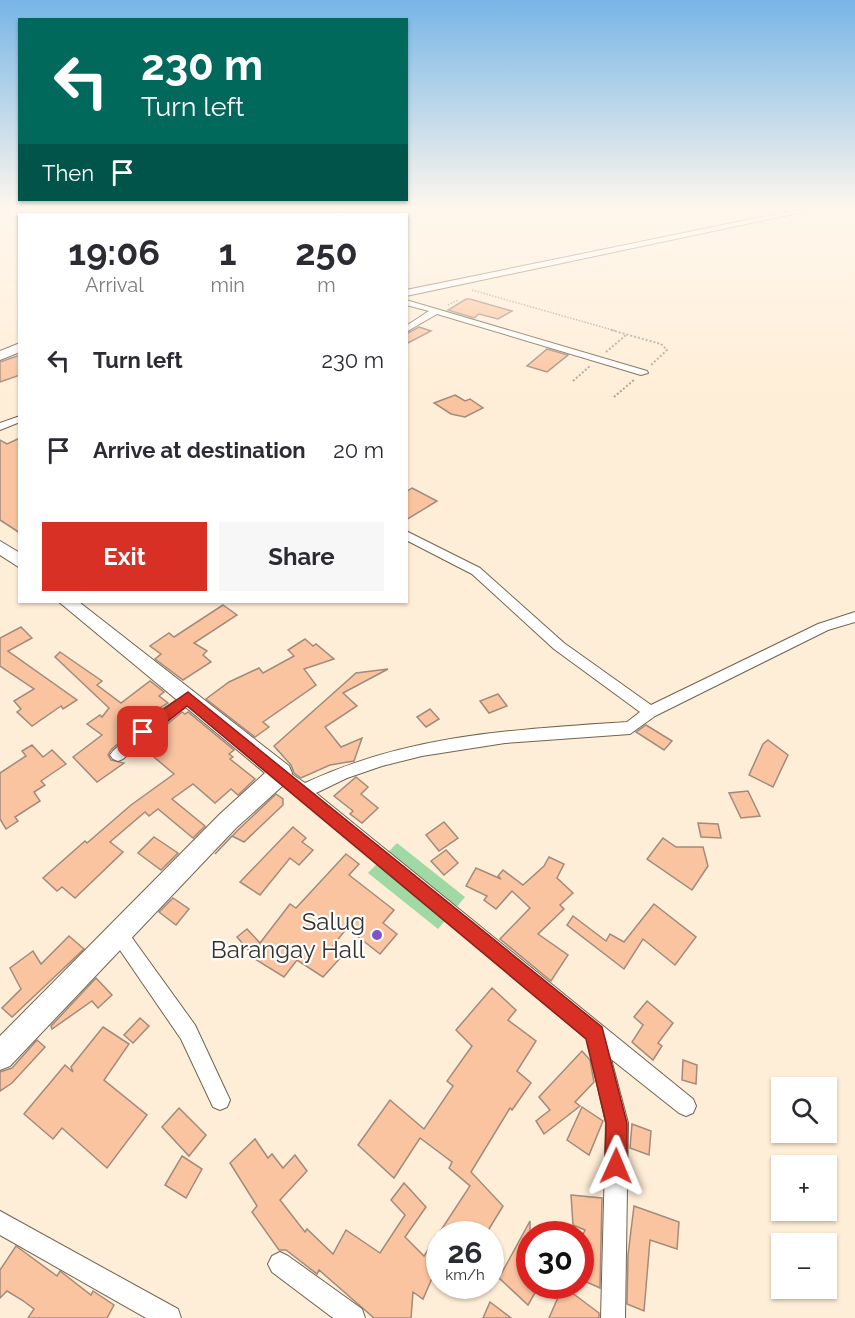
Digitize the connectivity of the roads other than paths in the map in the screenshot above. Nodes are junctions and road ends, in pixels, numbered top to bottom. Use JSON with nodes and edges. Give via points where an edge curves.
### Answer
{"nodes":[{"id":1,"x":506,"y":273,"type":"edge"},
{"id":2,"x":408,"y":293,"type":"edge"},
{"id":3,"x":408,"y":303,"type":"edge"},
{"id":4,"x":434,"y":312,"type":"junction"},
{"id":5,"x":408,"y":329,"type":"edge"},
{"id":6,"x":18,"y":348,"type":"edge"},
{"id":7,"x":0,"y":356,"type":"edge"},
{"id":8,"x":644,"y":373,"type":"road end"},
{"id":9,"x":18,"y":418,"type":"edge"},
{"id":10,"x":0,"y":427,"type":"edge"},
{"id":11,"x":408,"y":536,"type":"edge"},
{"id":12,"x":0,"y":546,"type":"edge"},
{"id":13,"x":18,"y":560,"type":"edge"},
{"id":14,"x":69,"y":603,"type":"edge"},
{"id":15,"x":855,"y":617,"type":"edge"},
{"id":16,"x":188,"y":698,"type":"junction"},
{"id":17,"x":650,"y":712,"type":"junction"},
{"id":18,"x":118,"y":755,"type":"dead end"},
{"id":19,"x":281,"y":773,"type":"junction"},
{"id":20,"x":304,"y":791,"type":"junction"},
{"id":21,"x":119,"y":934,"type":"junction"},
{"id":22,"x":595,"y":1034,"type":"junction"},
{"id":23,"x":0,"y":1056,"type":"edge"},
{"id":24,"x":220,"y":1100,"type":"dead end"},
{"id":25,"x":686,"y":1106,"type":"dead end"},
{"id":26,"x":0,"y":1222,"type":"edge"},
{"id":27,"x":280,"y":1264,"type":"dead end"},
{"id":28,"x":169,"y":1318,"type":"edge"},
{"id":29,"x":353,"y":1318,"type":"edge"},
{"id":30,"x":613,"y":1318,"type":"edge"}],
"edges":[{"from":1,"to":2,"type":"main road"},
{"from":3,"to":4,"type":"street"},
{"from":4,"to":5,"type":"street"},
{"from":4,"to":8,"type":"street"},
{"from":6,"to":7,"type":"main road"},
{"from":9,"to":10,"type":"street"},
{"from":11,"to":17,"type":"street","via":[[476,572],[559,646]]},
{"from":12,"to":13,"type":"main road"},
{"from":14,"to":16,"type":"main road"},
{"from":15,"to":17,"type":"street","via":[[823,627]]},
{"from":16,"to":18,"type":"street","via":[[155,721]]},
{"from":16,"to":19,"type":"main road"},
{"from":17,"to":20,"type":"street","via":[[630,728],[449,744],[393,755],[334,775]]},
{"from":19,"to":20,"type":"street"},
{"from":19,"to":21,"type":"main road","via":[[228,821]]},
{"from":20,"to":22,"type":"street"},
{"from":21,"to":23,"type":"main road"},
{"from":21,"to":24,"type":"street","via":[[188,1032]]},
{"from":22,"to":25,"type":"street"},
{"from":22,"to":30,"type":"street","via":[[617,1123]]},
{"from":26,"to":28,"type":"street"},
{"from":27,"to":29,"type":"street"}]}
